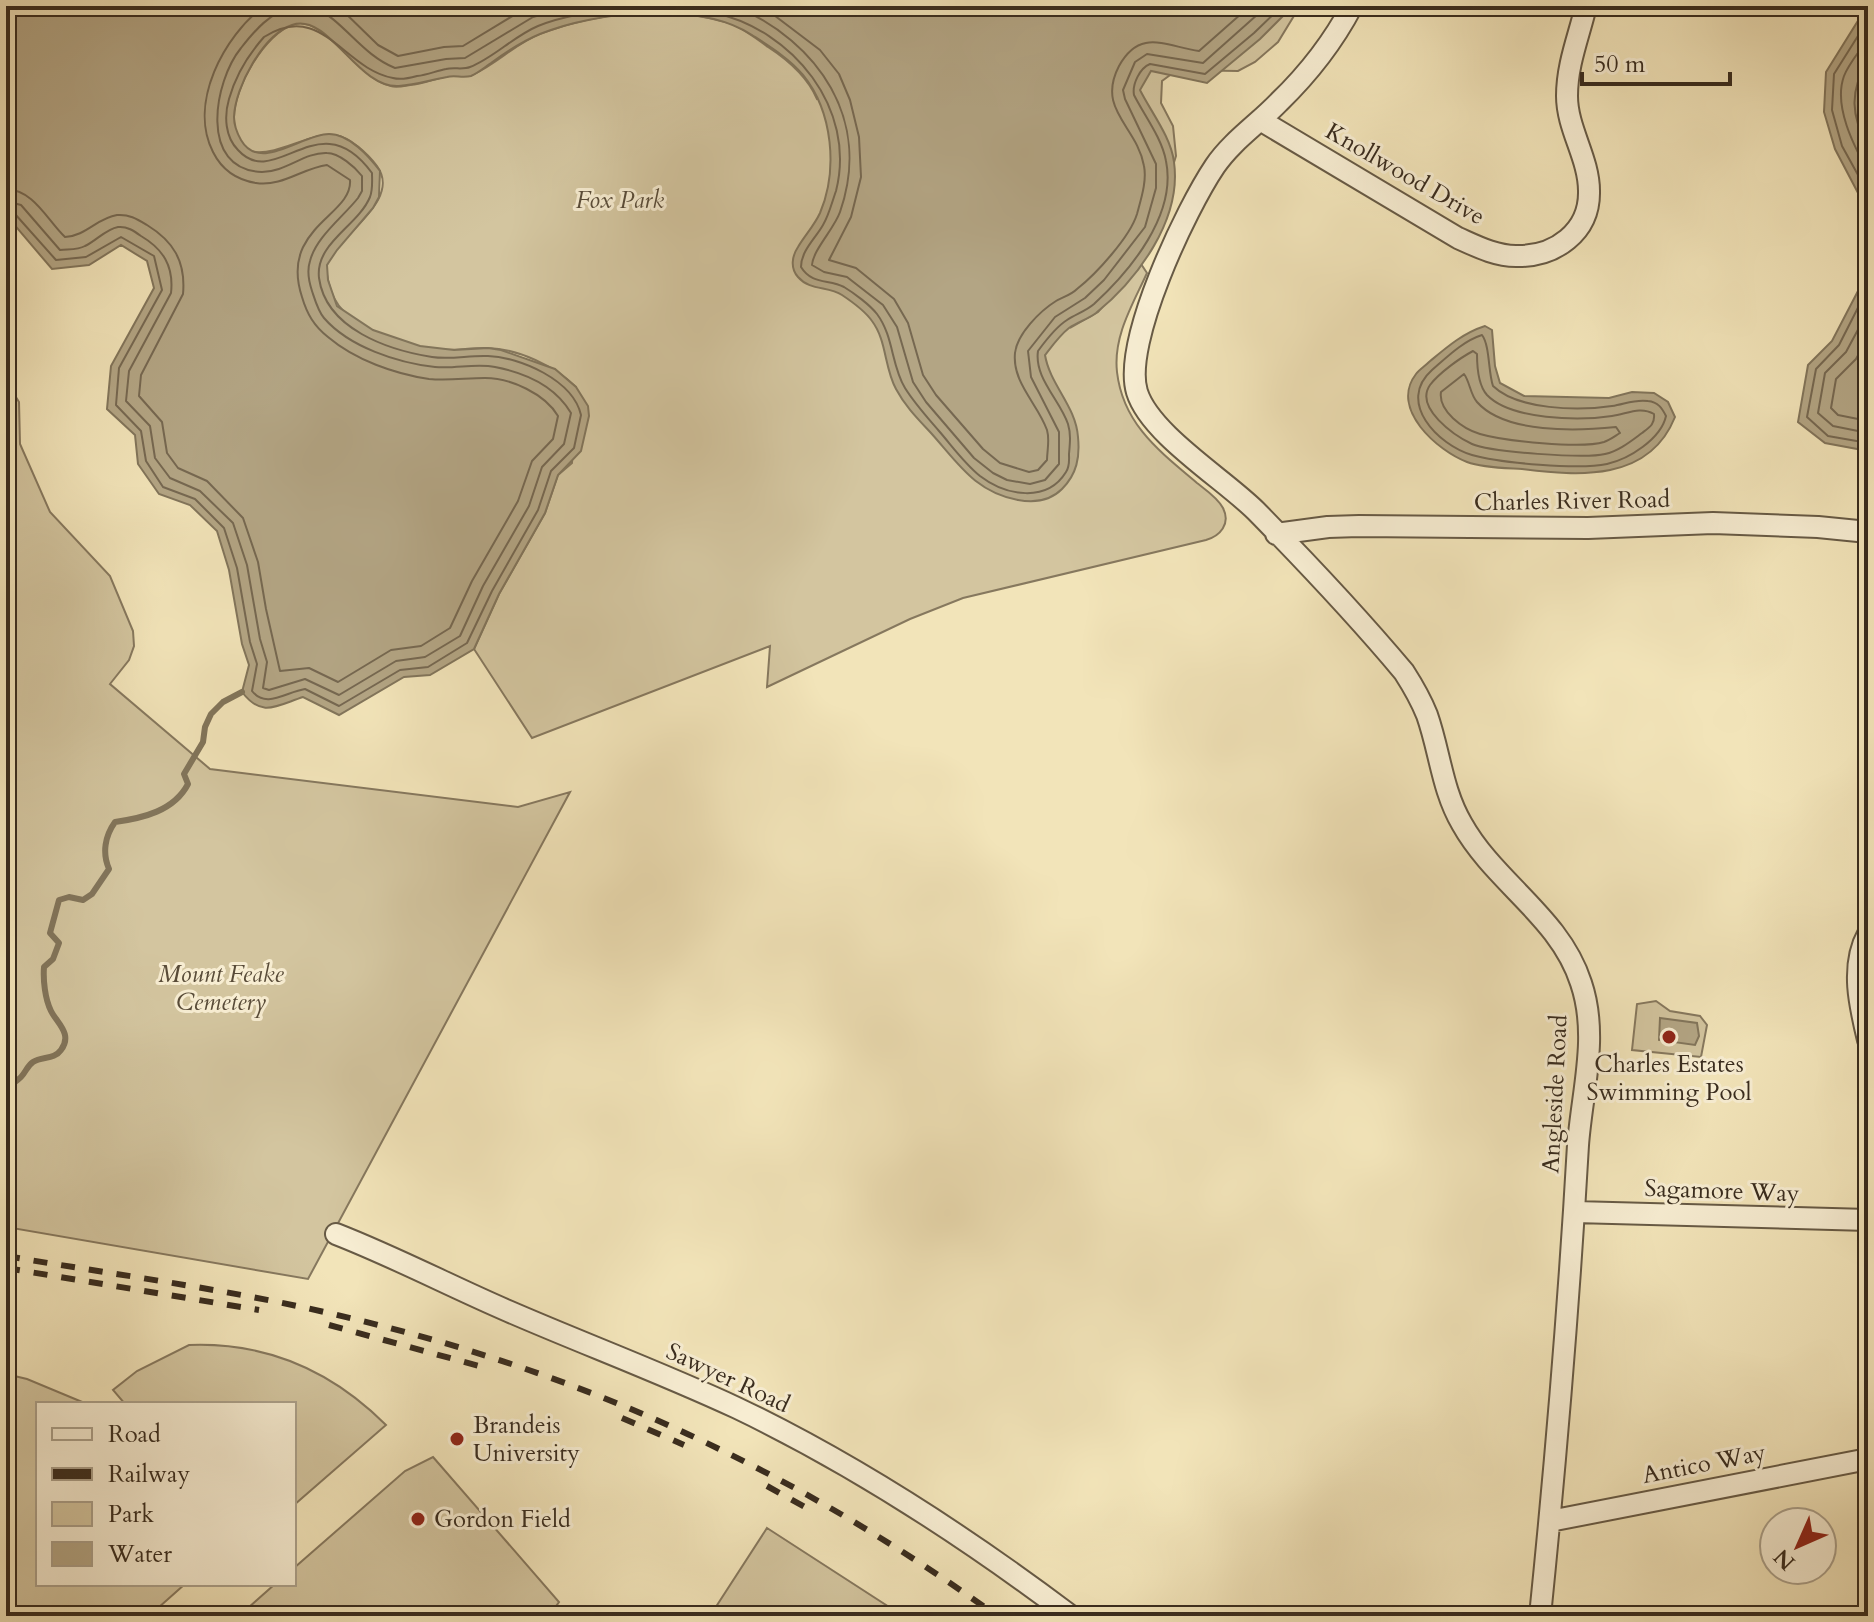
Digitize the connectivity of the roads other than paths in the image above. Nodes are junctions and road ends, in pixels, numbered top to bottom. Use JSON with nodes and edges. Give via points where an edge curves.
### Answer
{"nodes":[{"id":1,"x":1352,"y":6,"type":"edge"},
{"id":2,"x":1586,"y":6,"type":"edge"},
{"id":3,"x":1260,"y":120,"type":"junction"},
{"id":4,"x":1868,"y":532,"type":"edge"},
{"id":5,"x":1276,"y":534,"type":"junction"},
{"id":6,"x":1868,"y":934,"type":"edge"},
{"id":7,"x":1868,"y":1040,"type":"edge"},
{"id":8,"x":1575,"y":1212,"type":"junction"},
{"id":9,"x":1868,"y":1220,"type":"edge"},
{"id":10,"x":336,"y":1234,"type":"dead end"},
{"id":11,"x":1868,"y":1459,"type":"edge"},
{"id":12,"x":1550,"y":1521,"type":"junction"},
{"id":13,"x":1071,"y":1616,"type":"edge"},
{"id":14,"x":1540,"y":1616,"type":"edge"}],
"edges":[{"from":1,"to":3,"type":"street","name":"Angleside Road","via":[[1324,53]]},
{"from":2,"to":3,"type":"street","name":"Knollwood Drive","via":[[1572,50],[1567,96],[1589,190],[1586,215],[1575,234],[1550,250],[1516,256],[1487,251]]},
{"from":3,"to":5,"type":"street","name":"Angleside Road","via":[[1214,168],[1167,258],[1135,355],[1134,374],[1148,413]]},
{"from":4,"to":5,"type":"street","name":"Charles River Road","via":[[1713,523],[1575,529],[1359,526]]},
{"from":5,"to":8,"type":"street","name":"Angleside Road","via":[[1404,672],[1428,717],[1441,773],[1463,826],[1572,958],[1590,1034]]},
{"from":6,"to":7,"type":"street","via":[[1861,950],[1859,986]]},
{"from":8,"to":9,"type":"street","name":"Sagamore Way"},
{"from":8,"to":12,"type":"street","name":"Angleside Road"},
{"from":10,"to":13,"type":"street","name":"Sawyer Road","via":[[786,1433],[971,1543]]},
{"from":11,"to":12,"type":"street","name":"Antico Way"},
{"from":12,"to":14,"type":"street","name":"Angleside Road"}]}
